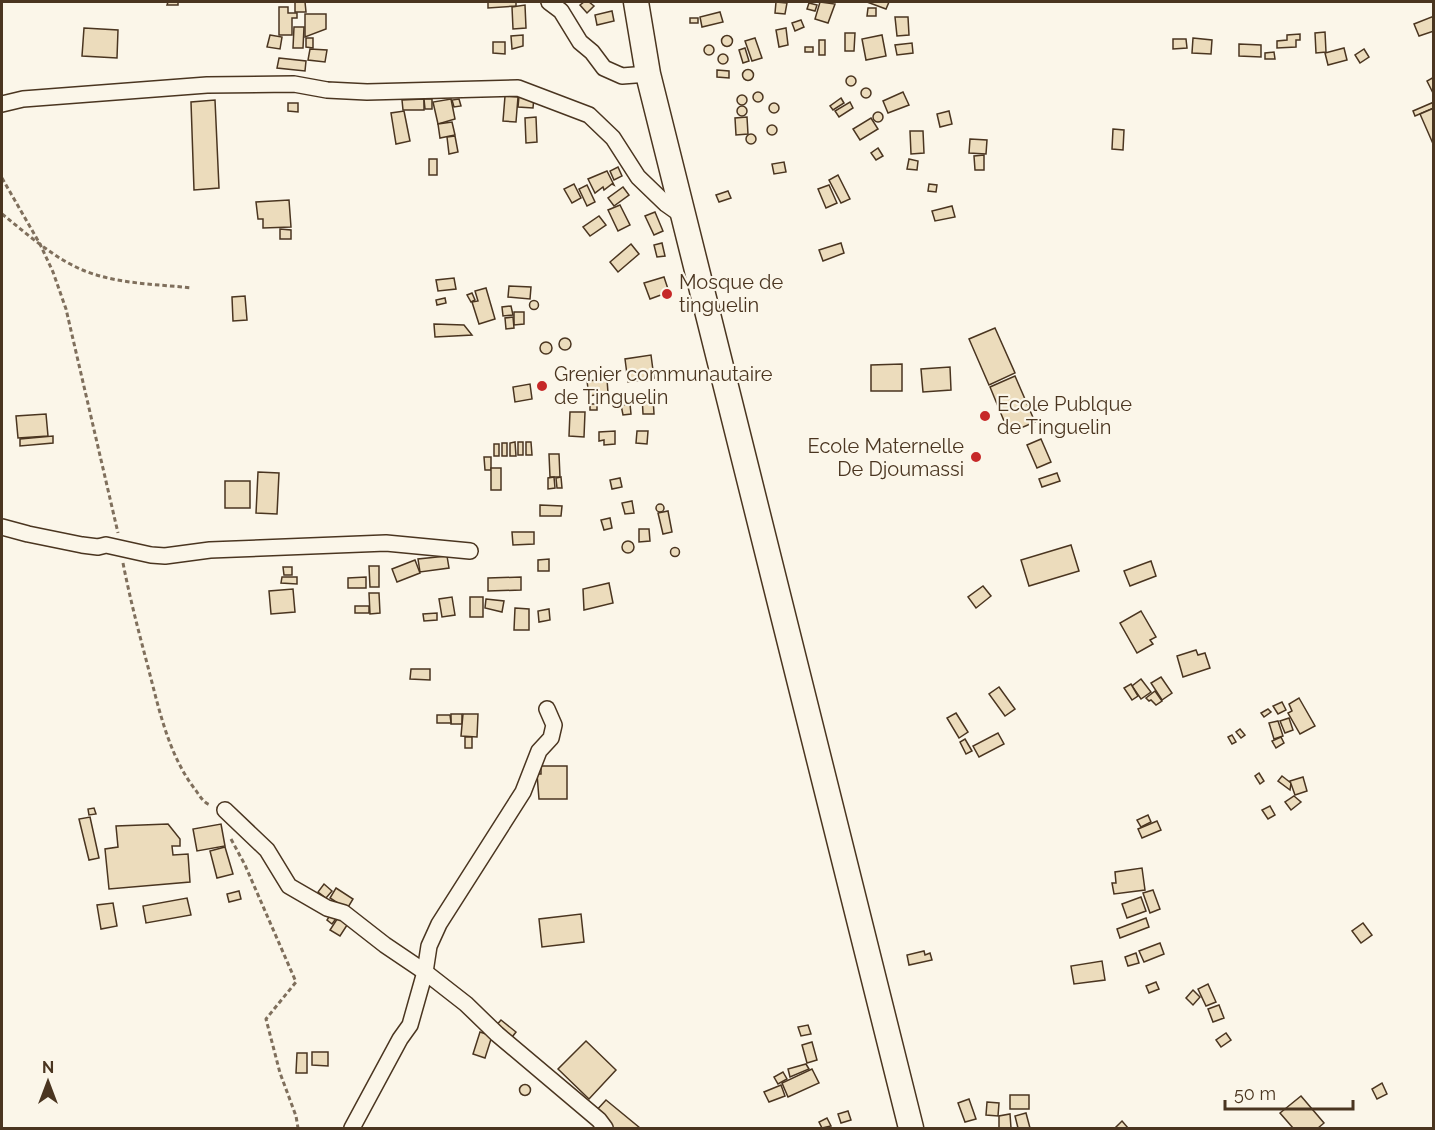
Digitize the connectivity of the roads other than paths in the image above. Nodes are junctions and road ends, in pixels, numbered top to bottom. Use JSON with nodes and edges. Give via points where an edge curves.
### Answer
{"nodes":[{"id":1,"x":549,"y":2,"type":"edge"},
{"id":2,"x":636,"y":2,"type":"edge"},
{"id":3,"x":648,"y":74,"type":"junction"},
{"id":4,"x":2,"y":104,"type":"edge"},
{"id":5,"x":683,"y":216,"type":"junction"},
{"id":6,"x":2,"y":527,"type":"edge"},
{"id":7,"x":470,"y":551,"type":"dead end"},
{"id":8,"x":547,"y":708,"type":"dead end"},
{"id":9,"x":225,"y":810,"type":"road end"},
{"id":10,"x":425,"y":972,"type":"junction"},
{"id":11,"x":352,"y":1128,"type":"edge"},
{"id":12,"x":605,"y":1128,"type":"edge"},
{"id":13,"x":911,"y":1128,"type":"edge"}],
"edges":[{"from":1,"to":3,"type":"street","via":[[561,11],[580,42],[604,68],[622,76]]},
{"from":2,"to":3,"type":"main road"},
{"from":3,"to":5,"type":"main road"},
{"from":4,"to":5,"type":"street","via":[[23,99],[207,85],[294,84],[367,92],[518,88],[589,115],[613,138],[638,177]]},
{"from":5,"to":13,"type":"main road"},
{"from":6,"to":7,"type":"street","via":[[82,545],[106,545],[165,556],[210,550],[386,543]]},
{"from":8,"to":10,"type":"street","via":[[554,725],[550,738],[539,751],[523,792],[438,924]]},
{"from":9,"to":10,"type":"street","via":[[267,850],[289,886],[327,908],[344,913]]},
{"from":10,"to":11,"type":"street","via":[[410,1025]]},
{"from":10,"to":12,"type":"street"}]}
